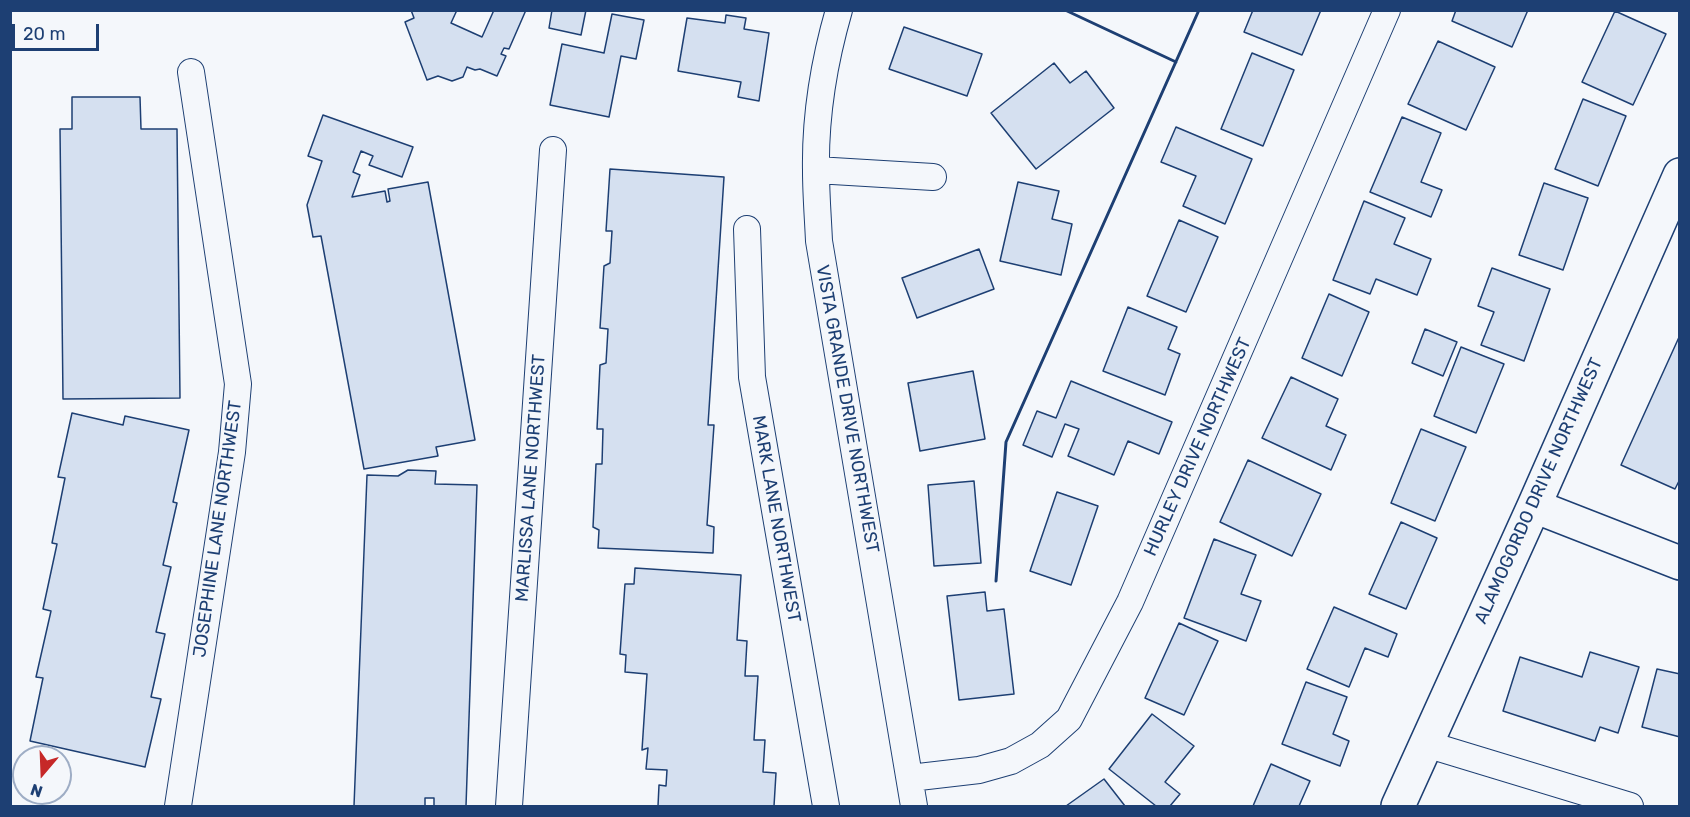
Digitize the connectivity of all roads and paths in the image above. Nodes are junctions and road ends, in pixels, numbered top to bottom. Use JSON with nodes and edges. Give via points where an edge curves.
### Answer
{"nodes":[{"id":1,"x":839,"y":10,"type":"edge"},
{"id":2,"x":1387,"y":10,"type":"edge"},
{"id":3,"x":191,"y":72,"type":"dead end"},
{"id":4,"x":553,"y":150,"type":"dead end"},
{"id":5,"x":816,"y":170,"type":"junction"},
{"id":6,"x":1680,"y":175,"type":"edge"},
{"id":7,"x":933,"y":177,"type":"dead end"},
{"id":8,"x":747,"y":229,"type":"dead end"},
{"id":9,"x":1534,"y":507,"type":"junction"},
{"id":10,"x":1680,"y":563,"type":"edge"},
{"id":11,"x":1425,"y":744,"type":"junction"},
{"id":12,"x":910,"y":778,"type":"junction"},
{"id":13,"x":178,"y":807,"type":"edge"},
{"id":14,"x":509,"y":807,"type":"edge"},
{"id":15,"x":826,"y":807,"type":"edge"},
{"id":16,"x":914,"y":807,"type":"edge"},
{"id":17,"x":1398,"y":807,"type":"edge"},
{"id":18,"x":1630,"y":807,"type":"edge"}],
"edges":[{"from":1,"to":5,"type":"street","name":"VISTA GRANDE DRIVE NORTHWEST","via":[[820,107]]},
{"from":2,"to":12,"type":"street","name":"HURLEY DRIVE NORTHWEST","via":[[1130,602],[1069,719],[1040,746],[1011,760],[979,770]]},
{"from":3,"to":13,"type":"street","name":"JOSEPHINE LANE NORTHWEST","via":[[238,384],[232,452]]},
{"from":4,"to":14,"type":"street","name":"MARLISSA LANE NORTHWEST"},
{"from":5,"to":7,"type":"street"},
{"from":5,"to":12,"type":"street","name":"VISTA GRANDE DRIVE NORTHWEST","via":[[819,241]]},
{"from":6,"to":9,"type":"street","name":"ALAMOGORDO DRIVE NORTHWEST"},
{"from":8,"to":15,"type":"street","name":"MARK LANE NORTHWEST","via":[[752,377]]},
{"from":9,"to":10,"type":"street"},
{"from":9,"to":11,"type":"street","name":"ALAMOGORDO DRIVE NORTHWEST"},
{"from":11,"to":17,"type":"street","name":"ALAMOGORDO DRIVE NORTHWEST"},
{"from":11,"to":18,"type":"street"},
{"from":12,"to":16,"type":"street","name":"VISTA GRANDE DRIVE NORTHWEST"}]}
